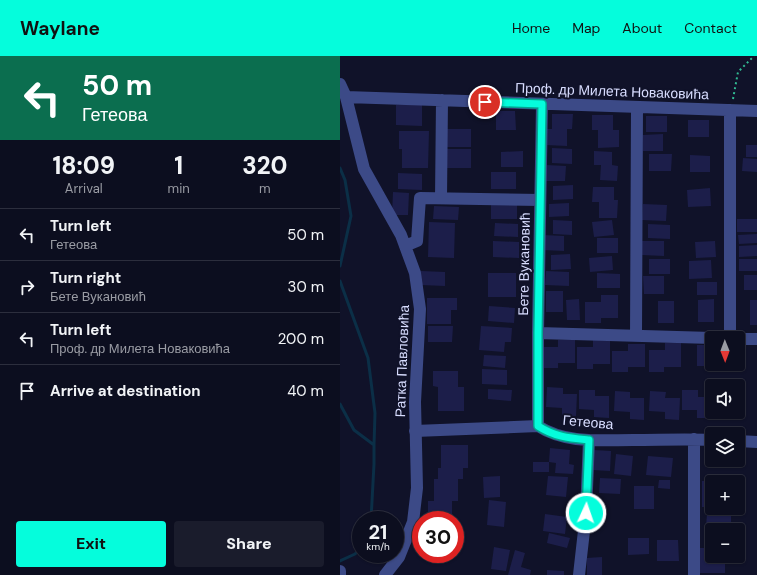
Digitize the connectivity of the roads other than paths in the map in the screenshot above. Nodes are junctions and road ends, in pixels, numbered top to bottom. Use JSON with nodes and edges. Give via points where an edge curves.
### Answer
{"nodes":[{"id":1,"x":340,"y":84,"type":"edge"},
{"id":2,"x":346,"y":97,"type":"junction"},
{"id":3,"x":442,"y":100,"type":"junction"},
{"id":4,"x":542,"y":104,"type":"junction"},
{"id":5,"x":637,"y":108,"type":"junction"},
{"id":6,"x":730,"y":110,"type":"junction"},
{"id":7,"x":757,"y":111,"type":"edge"},
{"id":8,"x":440,"y":198,"type":"junction"},
{"id":9,"x":540,"y":200,"type":"junction"},
{"id":10,"x":405,"y":246,"type":"junction"},
{"id":11,"x":730,"y":331,"type":"edge"},
{"id":12,"x":538,"y":333,"type":"junction"},
{"id":13,"x":636,"y":336,"type":"junction"},
{"id":14,"x":705,"y":338,"type":"edge"},
{"id":15,"x":745,"y":339,"type":"edge"},
{"id":16,"x":757,"y":339,"type":"edge"},
{"id":17,"x":538,"y":426,"type":"junction"},
{"id":18,"x":415,"y":431,"type":"junction"},
{"id":19,"x":694,"y":439,"type":"junction"},
{"id":20,"x":589,"y":440,"type":"junction"},
{"id":21,"x":705,"y":440,"type":"edge"},
{"id":22,"x":745,"y":441,"type":"edge"},
{"id":23,"x":757,"y":442,"type":"edge"},
{"id":24,"x":340,"y":571,"type":"edge"},
{"id":25,"x":340,"y":575,"type":"edge"},
{"id":26,"x":385,"y":575,"type":"edge"},
{"id":27,"x":579,"y":575,"type":"edge"},
{"id":28,"x":694,"y":575,"type":"edge"}],
"edges":[{"from":1,"to":2,"type":"street","name":"Ратка Павловића"},
{"from":2,"to":3,"type":"street","name":"Проф. др Милета Новаковића"},
{"from":2,"to":10,"type":"street","name":"Ратка Павловића","via":[[364,169]]},
{"from":3,"to":4,"type":"street","name":"Проф. др Милета Новаковића"},
{"from":3,"to":8,"type":"street"},
{"from":4,"to":5,"type":"street","name":"Проф. др Милета Новаковића"},
{"from":4,"to":9,"type":"street","name":"Бете Вукановић"},
{"from":5,"to":6,"type":"street","name":"Проф. др Милета Новаковића"},
{"from":5,"to":13,"type":"street"},
{"from":6,"to":7,"type":"street","name":"Проф. др Милета Новаковића"},
{"from":6,"to":11,"type":"street"},
{"from":8,"to":9,"type":"street"},
{"from":8,"to":10,"type":"street","via":[[420,198],[417,241]]},
{"from":9,"to":12,"type":"street","name":"Бете Вукановић"},
{"from":10,"to":18,"type":"street","name":"Ратка Павловића","via":[[415,273],[420,309]]},
{"from":12,"to":13,"type":"street"},
{"from":12,"to":17,"type":"street","name":"Бете Вукановић"},
{"from":13,"to":14,"type":"street"},
{"from":15,"to":16,"type":"street"},
{"from":17,"to":18,"type":"street","name":"Гетеова"},
{"from":17,"to":20,"type":"street","name":"Гетеова","via":[[561,437]]},
{"from":18,"to":26,"type":"street","name":"Ратка Павловића","via":[[417,488],[413,522],[399,557]]},
{"from":19,"to":20,"type":"street","name":"Гетеова"},
{"from":19,"to":21,"type":"street","name":"Гетеова"},
{"from":19,"to":28,"type":"street"},
{"from":20,"to":27,"type":"street","via":[[586,513]]},
{"from":22,"to":23,"type":"street"},
{"from":24,"to":25,"type":"street"}]}
